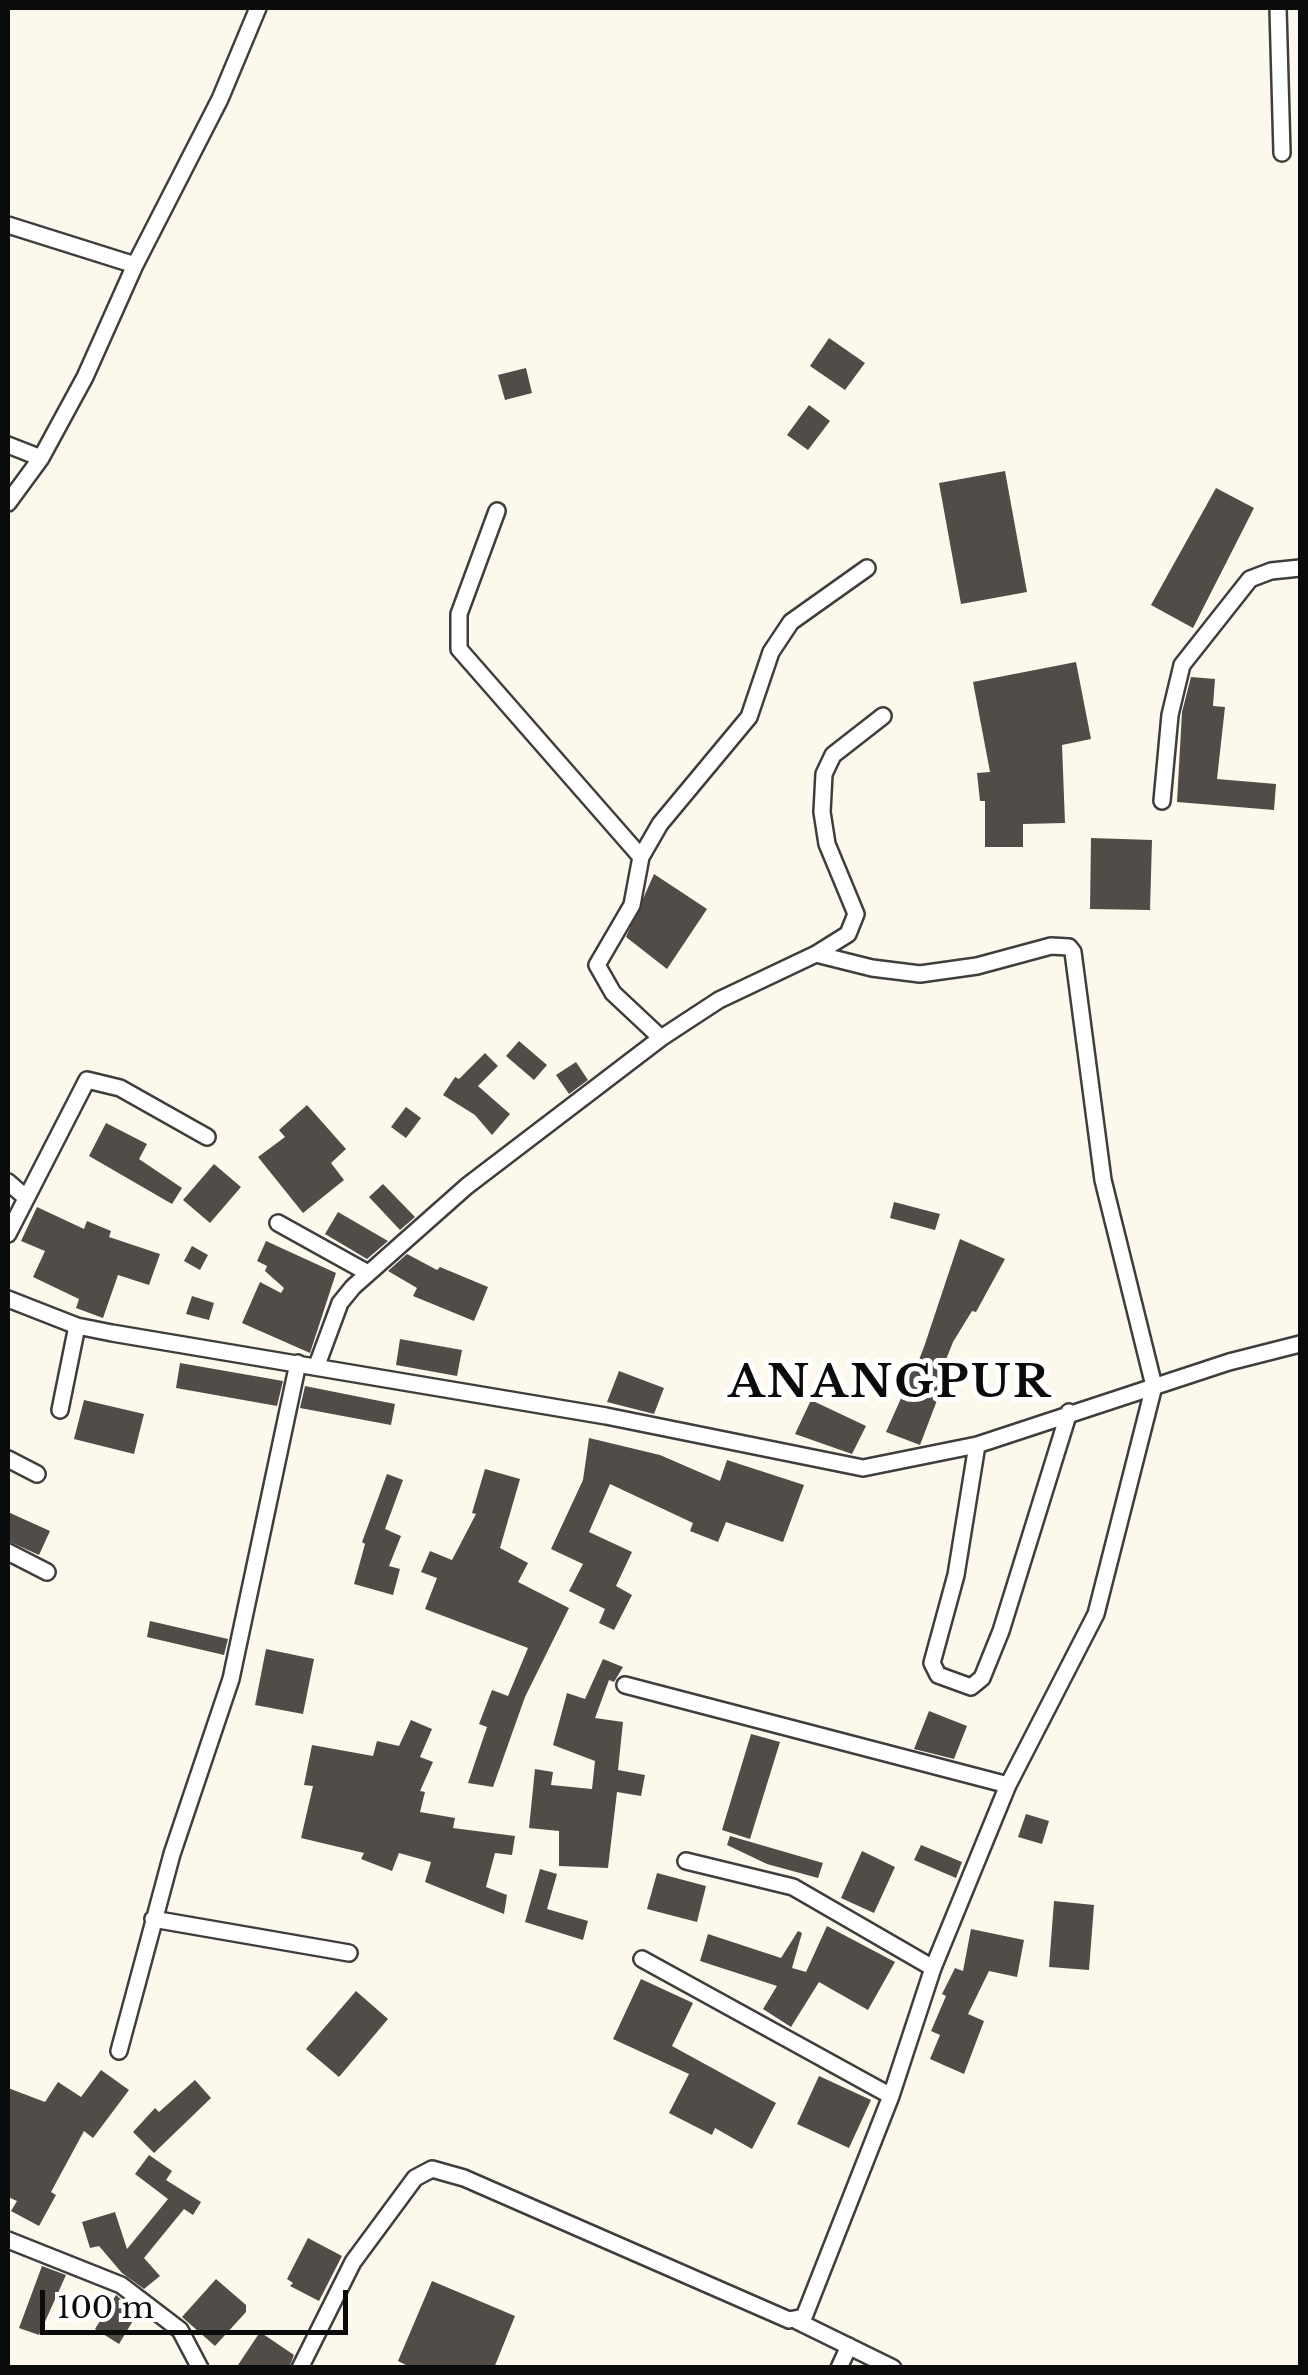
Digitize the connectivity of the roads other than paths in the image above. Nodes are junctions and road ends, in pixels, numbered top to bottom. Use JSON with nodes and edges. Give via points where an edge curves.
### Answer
{"nodes":[{"id":1,"x":258,"y":8,"type":"edge"},
{"id":2,"x":1278,"y":8,"type":"edge"},
{"id":3,"x":1282,"y":153,"type":"dead end"},
{"id":4,"x":8,"y":225,"type":"edge"},
{"id":5,"x":135,"y":265,"type":"junction"},
{"id":6,"x":8,"y":445,"type":"edge"},
{"id":7,"x":42,"y":458,"type":"junction"},
{"id":8,"x":8,"y":503,"type":"edge"},
{"id":9,"x":497,"y":511,"type":"dead end"},
{"id":10,"x":867,"y":568,"type":"dead end"},
{"id":11,"x":1300,"y":568,"type":"edge"},
{"id":12,"x":883,"y":716,"type":"dead end"},
{"id":13,"x":1162,"y":801,"type":"dead end"},
{"id":14,"x":641,"y":857,"type":"junction"},
{"id":15,"x":816,"y":954,"type":"junction"},
{"id":16,"x":661,"y":1038,"type":"junction"},
{"id":17,"x":207,"y":1137,"type":"dead end"},
{"id":18,"x":8,"y":1182,"type":"edge"},
{"id":19,"x":24,"y":1196,"type":"junction"},
{"id":20,"x":278,"y":1223,"type":"dead end"},
{"id":21,"x":8,"y":1234,"type":"edge"},
{"id":22,"x":368,"y":1272,"type":"junction"},
{"id":23,"x":8,"y":1299,"type":"edge"},
{"id":24,"x":76,"y":1326,"type":"junction"},
{"id":25,"x":1300,"y":1344,"type":"edge"},
{"id":26,"x":298,"y":1363,"type":"junction"},
{"id":27,"x":317,"y":1365,"type":"junction"},
{"id":28,"x":1154,"y":1386,"type":"junction"},
{"id":29,"x":60,"y":1410,"type":"dead end"},
{"id":30,"x":1069,"y":1412,"type":"junction"},
{"id":31,"x":977,"y":1445,"type":"junction"},
{"id":32,"x":8,"y":1459,"type":"edge"},
{"id":33,"x":37,"y":1474,"type":"dead end"},
{"id":34,"x":8,"y":1552,"type":"edge"},
{"id":35,"x":47,"y":1572,"type":"dead end"},
{"id":36,"x":625,"y":1684,"type":"dead end"},
{"id":37,"x":1008,"y":1785,"type":"junction"},
{"id":38,"x":686,"y":1860,"type":"dead end"},
{"id":39,"x":153,"y":1919,"type":"junction"},
{"id":40,"x":349,"y":1953,"type":"dead end"},
{"id":41,"x":642,"y":1958,"type":"dead end"},
{"id":42,"x":933,"y":1968,"type":"junction"},
{"id":43,"x":119,"y":2050,"type":"dead end"},
{"id":44,"x":891,"y":2096,"type":"junction"},
{"id":45,"x":8,"y":2240,"type":"edge"},
{"id":46,"x":798,"y":2321,"type":"junction"},
{"id":47,"x":849,"y":2346,"type":"junction"},
{"id":48,"x":200,"y":2368,"type":"edge"},
{"id":49,"x":300,"y":2368,"type":"edge"},
{"id":50,"x":839,"y":2368,"type":"edge"},
{"id":51,"x":893,"y":2368,"type":"edge"}],
"edges":[{"from":1,"to":5,"type":"street","via":[[199,144]]},
{"from":2,"to":3,"type":"street"},
{"from":4,"to":5,"type":"street"},
{"from":5,"to":7,"type":"street"},
{"from":6,"to":7,"type":"street"},
{"from":7,"to":8,"type":"street"},
{"from":9,"to":14,"type":"street","via":[[459,614],[459,649]]},
{"from":10,"to":14,"type":"street","via":[[791,622],[771,652],[749,717],[660,824]]},
{"from":11,"to":13,"type":"street","via":[[1250,579],[1182,665]]},
{"from":12,"to":15,"type":"street","via":[[833,755],[824,774],[823,828],[856,914],[848,934]]},
{"from":14,"to":16,"type":"street","via":[[632,905],[596,965],[613,993]]},
{"from":15,"to":16,"type":"street","via":[[719,1000]]},
{"from":15,"to":28,"type":"street","via":[[920,974],[1052,946],[1073,952],[1102,1180]]},
{"from":16,"to":22,"type":"street","via":[[467,1186]]},
{"from":17,"to":19,"type":"street","via":[[120,1088],[88,1080]]},
{"from":18,"to":19,"type":"street"},
{"from":19,"to":21,"type":"street"},
{"from":20,"to":22,"type":"street"},
{"from":22,"to":27,"type":"street","via":[[340,1303]]},
{"from":23,"to":24,"type":"street"},
{"from":24,"to":26,"type":"street"},
{"from":24,"to":29,"type":"street"},
{"from":25,"to":28,"type":"street"},
{"from":26,"to":27,"type":"street"},
{"from":26,"to":39,"type":"street","via":[[231,1680]]},
{"from":27,"to":31,"type":"street","via":[[837,1465],[884,1466]]},
{"from":28,"to":30,"type":"street"},
{"from":28,"to":37,"type":"street","via":[[1096,1614]]},
{"from":30,"to":31,"type":"street"},
{"from":30,"to":31,"type":"street","via":[[1001,1631],[982,1678],[971,1687],[938,1675],[932,1663],[956,1574]]},
{"from":32,"to":33,"type":"street"},
{"from":34,"to":35,"type":"street"},
{"from":36,"to":37,"type":"street"},
{"from":37,"to":42,"type":"street"},
{"from":38,"to":42,"type":"street","via":[[793,1887]]},
{"from":39,"to":40,"type":"street"},
{"from":39,"to":43,"type":"street"},
{"from":41,"to":44,"type":"street"},
{"from":42,"to":44,"type":"street"},
{"from":44,"to":46,"type":"street","via":[[810,2309]]},
{"from":45,"to":48,"type":"street","via":[[121,2285],[180,2330]]},
{"from":46,"to":47,"type":"street"},
{"from":46,"to":49,"type":"street","via":[[432,2169],[415,2178],[353,2262]]},
{"from":47,"to":50,"type":"street"},
{"from":47,"to":51,"type":"street"}]}
